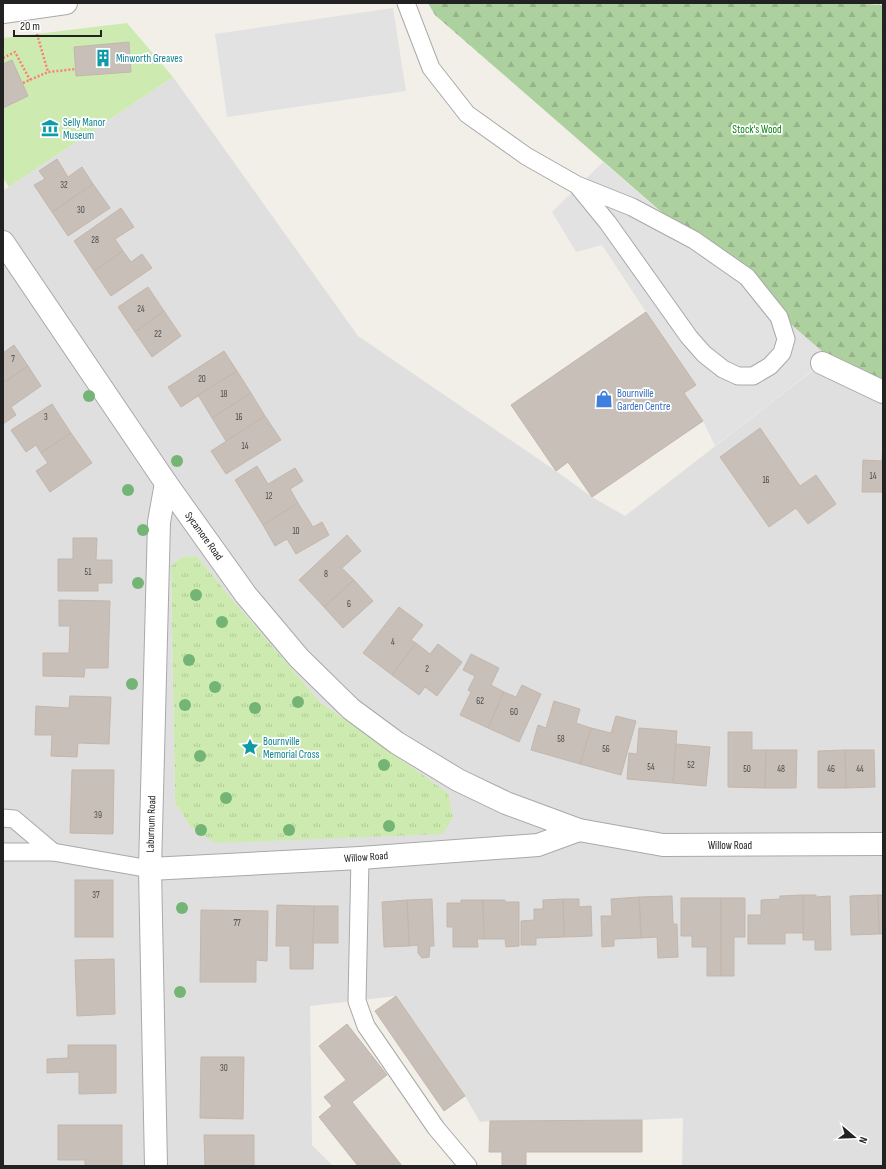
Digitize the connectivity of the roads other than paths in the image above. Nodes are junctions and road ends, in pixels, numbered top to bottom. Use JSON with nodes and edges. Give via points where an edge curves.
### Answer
{"nodes":[{"id":1,"x":66,"y":3,"type":"edge"},
{"id":2,"x":406,"y":3,"type":"edge"},
{"id":3,"x":3,"y":12,"type":"edge"},
{"id":4,"x":577,"y":185,"type":"junction"},
{"id":5,"x":3,"y":242,"type":"edge"},
{"id":6,"x":822,"y":363,"type":"dead end"},
{"id":7,"x":883,"y":392,"type":"edge"},
{"id":8,"x":166,"y":483,"type":"junction"},
{"id":9,"x":458,"y":780,"type":"joint"},
{"id":10,"x":3,"y":818,"type":"edge"},
{"id":11,"x":579,"y":830,"type":"junction"},
{"id":12,"x":883,"y":844,"type":"edge"},
{"id":13,"x":3,"y":852,"type":"edge"},
{"id":14,"x":53,"y":852,"type":"junction"},
{"id":15,"x":360,"y":858,"type":"junction"},
{"id":16,"x":150,"y":869,"type":"junction"},
{"id":17,"x":156,"y":1166,"type":"edge"},
{"id":18,"x":468,"y":1166,"type":"edge"}],
"edges":[{"from":1,"to":3,"type":"street"},
{"from":2,"to":4,"type":"lane","via":[[431,68],[467,114],[526,156]]},
{"from":4,"to":4,"type":"lane","via":[[632,207],[694,240],[747,277],[780,317],[786,339],[782,353],[770,366],[753,376],[738,376],[722,369],[689,337],[608,223]]},
{"from":5,"to":8,"type":"street","name":"Sycamore Road"},
{"from":6,"to":7,"type":"street"},
{"from":8,"to":9,"type":"street","name":"Sycamore Road","via":[[246,595],[299,658],[351,709],[397,743]]},
{"from":8,"to":16,"type":"street","name":"Laburnum Road","via":[[159,522]]},
{"from":9,"to":11,"type":"street","name":"Willow Road","via":[[506,803]]},
{"from":10,"to":14,"type":"lane","via":[[14,818]]},
{"from":11,"to":12,"type":"street","name":"Willow Road","via":[[663,845]]},
{"from":11,"to":15,"type":"street","name":"Willow Road","via":[[538,845]]},
{"from":13,"to":14,"type":"lane"},
{"from":14,"to":16,"type":"lane"},
{"from":15,"to":16,"type":"street","name":"Willow Road"},
{"from":15,"to":18,"type":"lane","via":[[357,1001],[370,1032],[436,1128]]},
{"from":16,"to":17,"type":"street","name":"Laburnum Road"}]}
